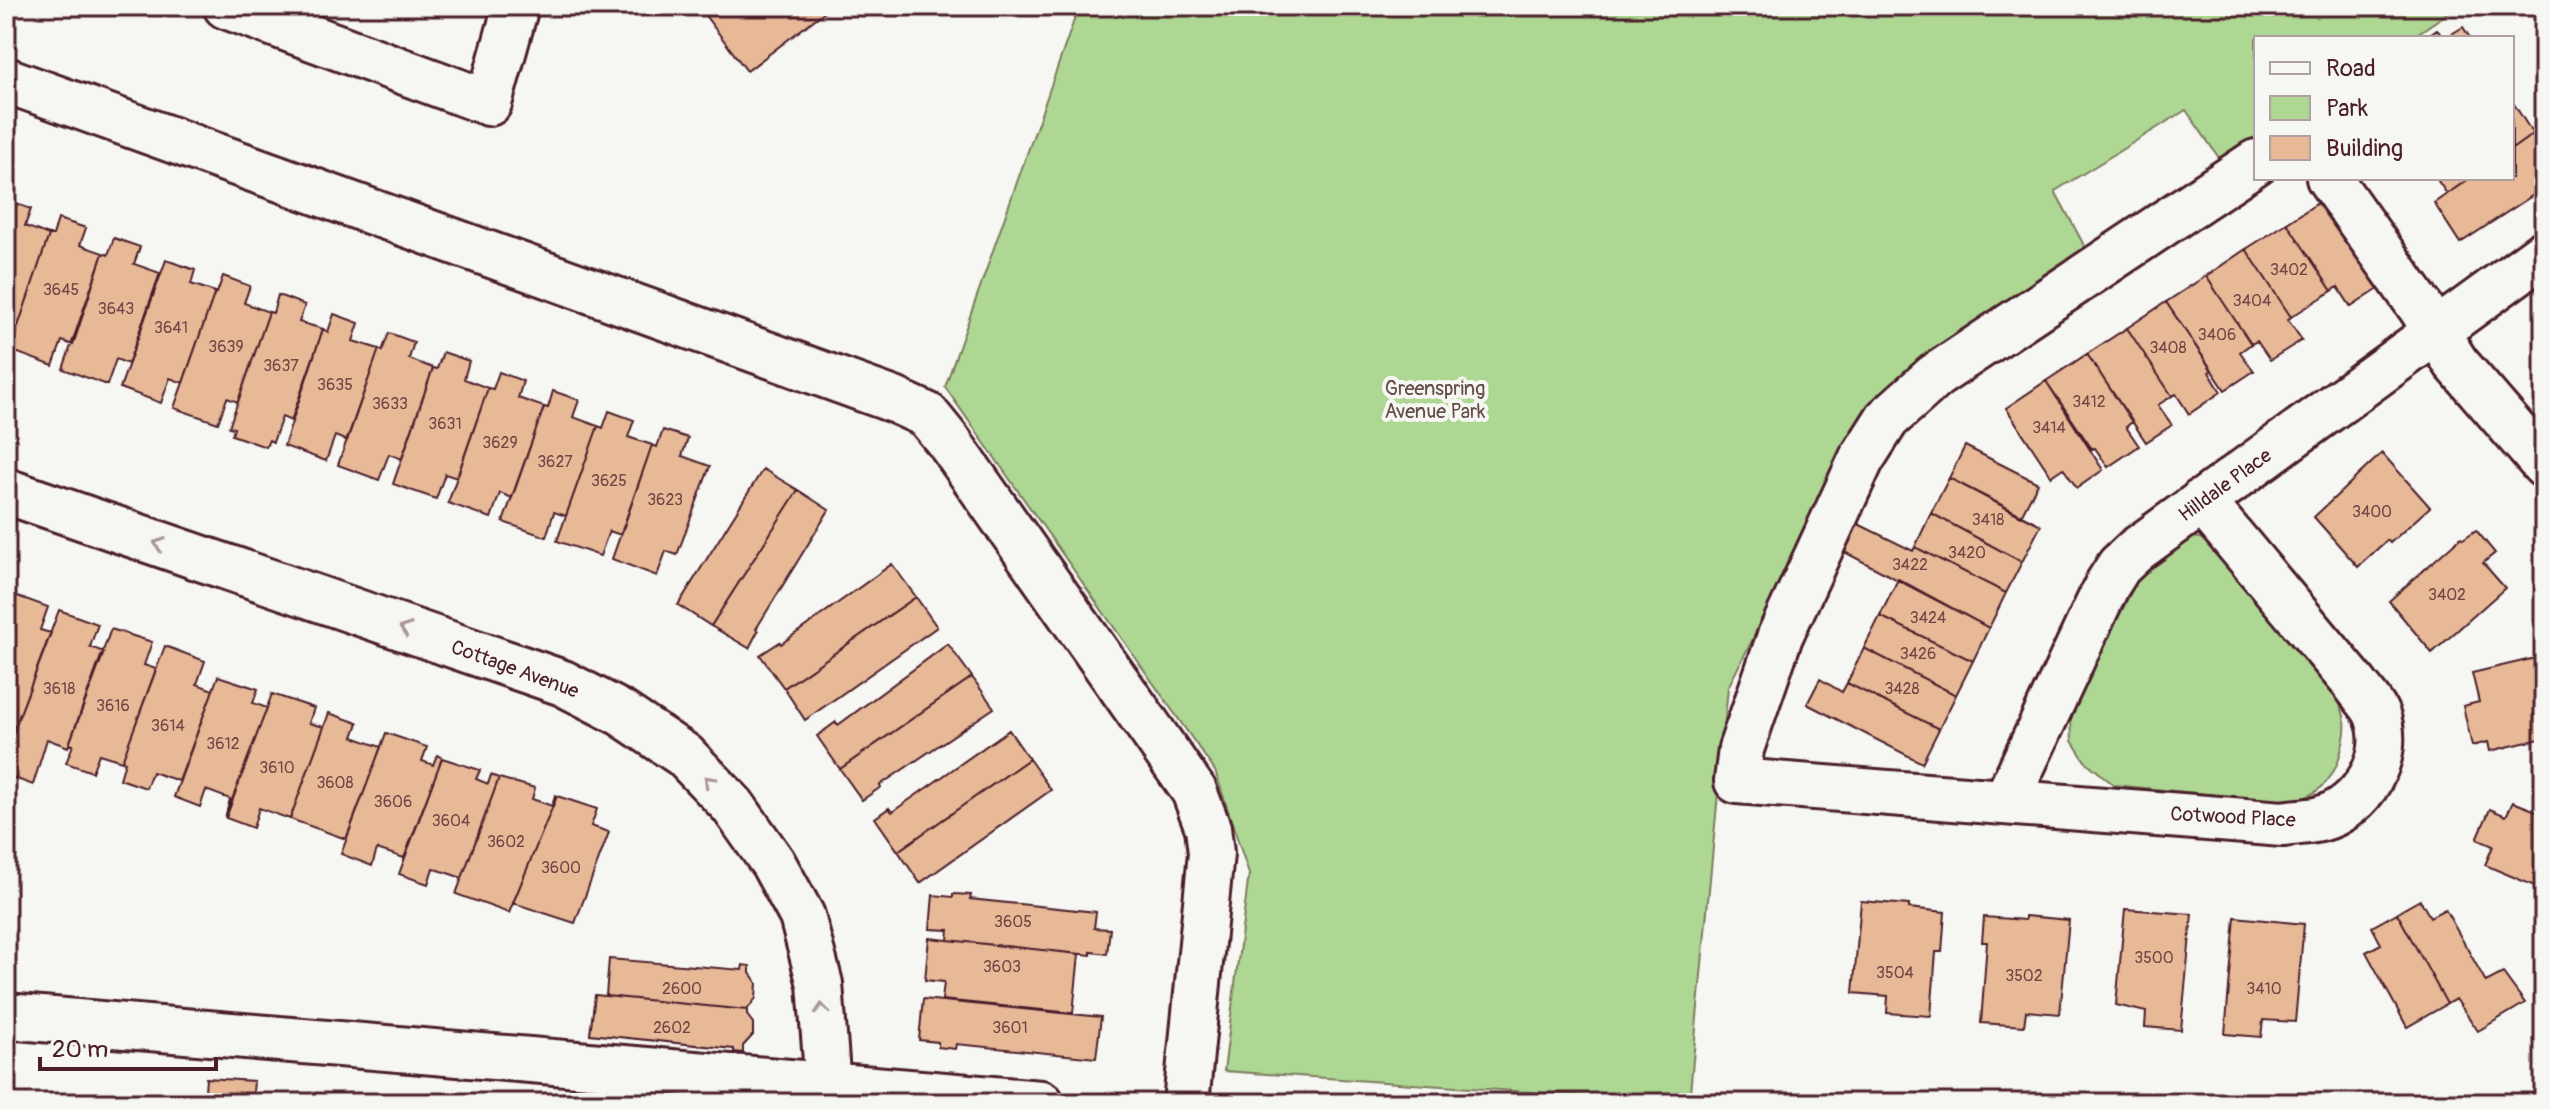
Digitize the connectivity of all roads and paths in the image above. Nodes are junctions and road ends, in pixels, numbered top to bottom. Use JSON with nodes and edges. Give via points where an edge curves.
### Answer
{"nodes":[{"id":1,"x":226,"y":6,"type":"edge"},
{"id":2,"x":516,"y":6,"type":"edge"},
{"id":3,"x":6,"y":80,"type":"edge"},
{"id":4,"x":2254,"y":163,"type":"edge"},
{"id":5,"x":2330,"y":180,"type":"edge"},
{"id":6,"x":2544,"y":253,"type":"edge"},
{"id":7,"x":2436,"y":332,"type":"junction"},
{"id":8,"x":2544,"y":465,"type":"edge"},
{"id":9,"x":6,"y":491,"type":"edge"},
{"id":10,"x":2202,"y":501,"type":"junction"},
{"id":11,"x":2006,"y":801,"type":"junction"},
{"id":12,"x":6,"y":1016,"type":"edge"},
{"id":13,"x":827,"y":1095,"type":"edge"},
{"id":14,"x":1041,"y":1103,"type":"edge"},
{"id":15,"x":1186,"y":1103,"type":"edge"}],
"edges":[{"from":1,"to":2,"type":"street","via":[[489,103]]},
{"from":3,"to":15,"type":"street","via":[[927,415],[1194,791],[1208,828],[1211,853]]},
{"from":4,"to":11,"type":"street","name":"Cotwood Place","via":[[1911,395],[1887,419],[1861,460],[1780,636],[1741,749],[1737,781]]},
{"from":5,"to":7,"type":"street"},
{"from":6,"to":7,"type":"street","name":"Hilldale Place"},
{"from":7,"to":8,"type":"street","via":[[2456,363]]},
{"from":7,"to":10,"type":"street","name":"Hilldale Place"},
{"from":13,"to":9,"type":"street","name":"Cottage Avenue","one_way":true,"via":[[820,984],[802,916],[733,806],[684,755],[563,683]]},
{"from":10,"to":11,"type":"street","name":"Hilldale Place","via":[[2119,566]]},
{"from":10,"to":11,"type":"street","name":"Cotwood Place","via":[[2377,715],[2381,743],[2374,774],[2355,801],[2322,819],[2283,824]]},
{"from":12,"to":13,"type":"street"},
{"from":13,"to":14,"type":"street"}]}
